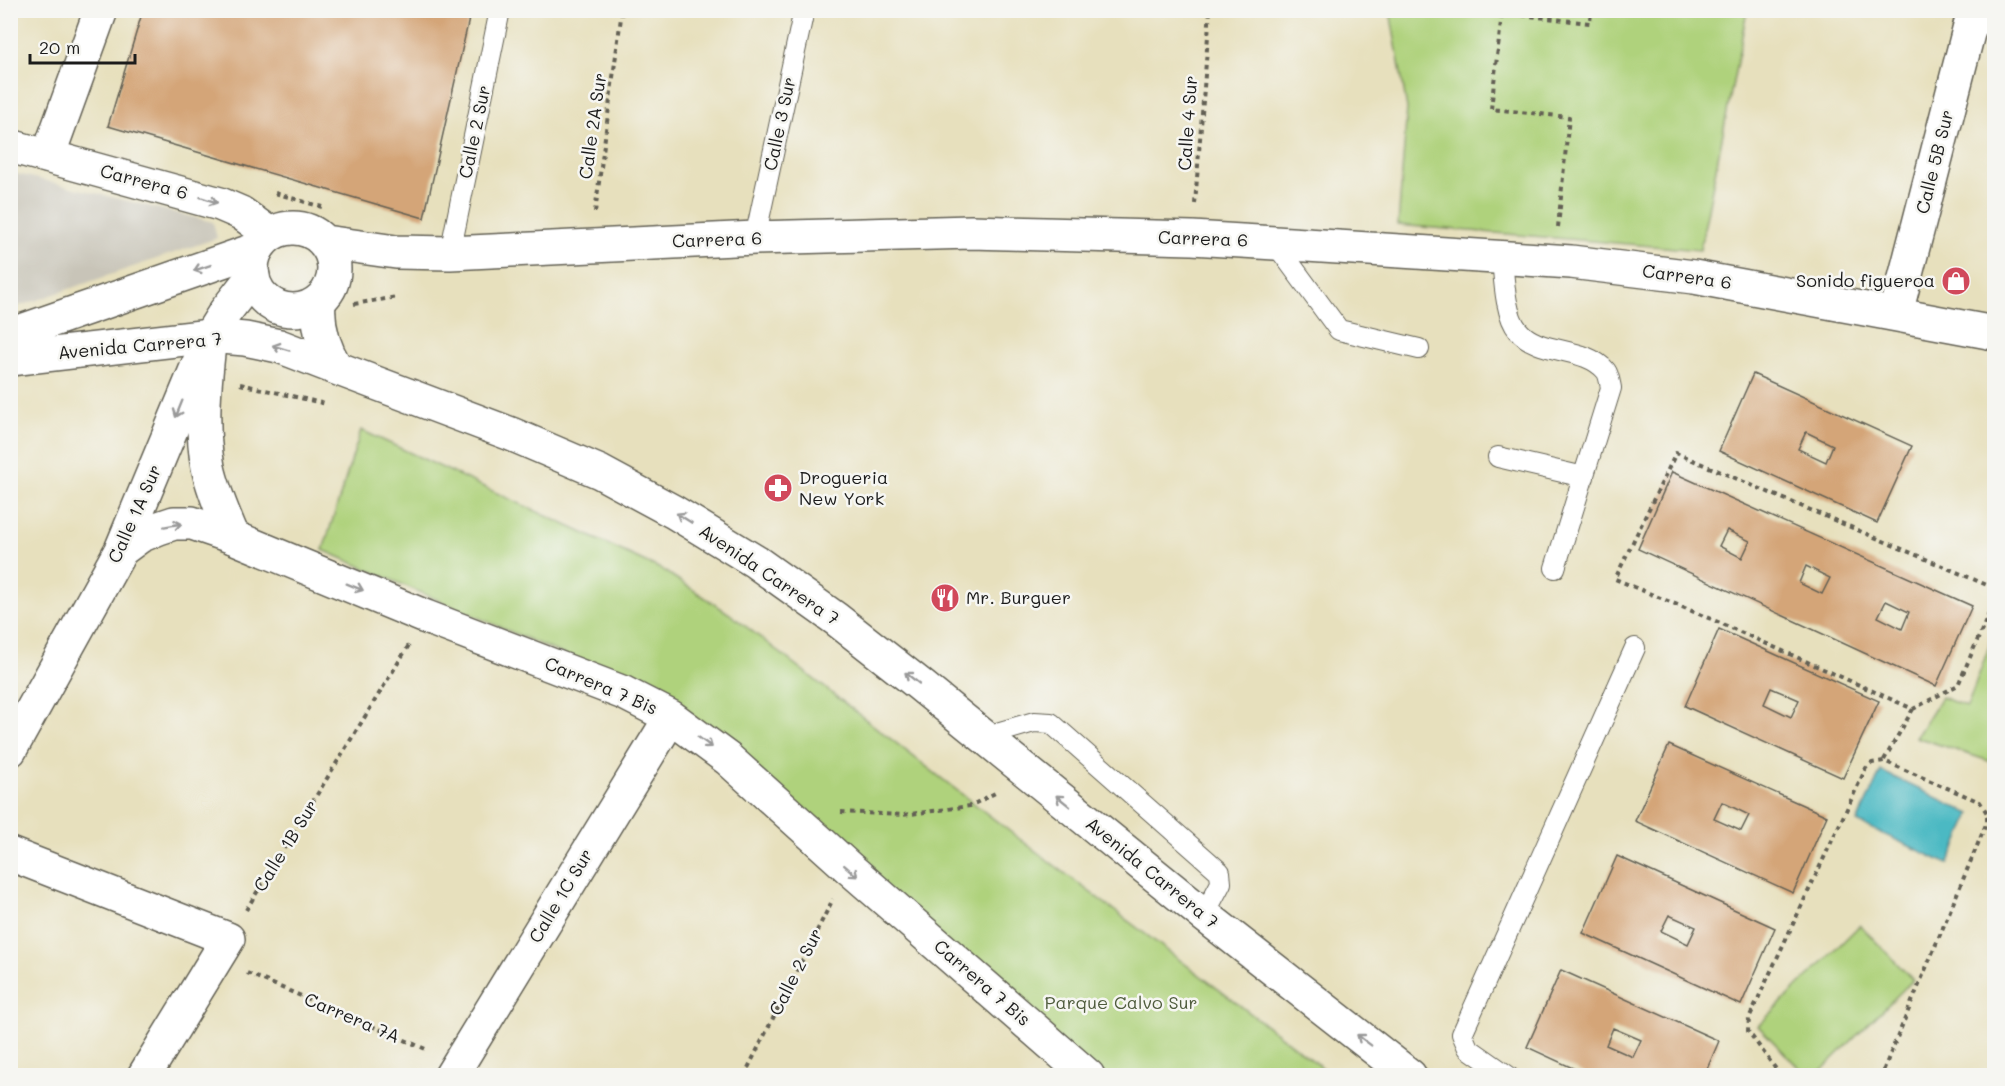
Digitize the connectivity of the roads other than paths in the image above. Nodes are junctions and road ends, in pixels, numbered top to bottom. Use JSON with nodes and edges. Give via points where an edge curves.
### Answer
{"nodes":[{"id":1,"x":101,"y":10,"type":"edge"},
{"id":2,"x":500,"y":10,"type":"edge"},
{"id":3,"x":804,"y":10,"type":"edge"},
{"id":4,"x":1980,"y":20,"type":"edge"},
{"id":5,"x":10,"y":146,"type":"edge"},
{"id":6,"x":48,"y":156,"type":"junction"},
{"id":7,"x":755,"y":238,"type":"junction"},
{"id":8,"x":325,"y":242,"type":"junction"},
{"id":9,"x":1275,"y":243,"type":"junction"},
{"id":10,"x":396,"y":252,"type":"junction"},
{"id":11,"x":260,"y":253,"type":"junction"},
{"id":12,"x":450,"y":253,"type":"junction"},
{"id":13,"x":1502,"y":258,"type":"junction"},
{"id":14,"x":335,"y":296,"type":"junction"},
{"id":15,"x":1896,"y":313,"type":"junction"},
{"id":16,"x":10,"y":335,"type":"edge"},
{"id":17,"x":210,"y":336,"type":"junction"},
{"id":18,"x":1992,"y":336,"type":"edge"},
{"id":19,"x":1419,"y":349,"type":"dead end"},
{"id":20,"x":10,"y":359,"type":"edge"},
{"id":21,"x":336,"y":368,"type":"junction"},
{"id":22,"x":1498,"y":457,"type":"dead end"},
{"id":23,"x":1584,"y":477,"type":"junction"},
{"id":24,"x":233,"y":537,"type":"junction"},
{"id":25,"x":121,"y":550,"type":"junction"},
{"id":26,"x":1556,"y":568,"type":"dead end"},
{"id":27,"x":1635,"y":648,"type":"dead end"},
{"id":28,"x":671,"y":717,"type":"junction"},
{"id":29,"x":984,"y":737,"type":"junction"},
{"id":30,"x":10,"y":750,"type":"edge"},
{"id":31,"x":10,"y":854,"type":"edge"},
{"id":32,"x":1204,"y":915,"type":"junction"},
{"id":33,"x":455,"y":1069,"type":"edge"},
{"id":34,"x":144,"y":1076,"type":"edge"},
{"id":35,"x":1088,"y":1076,"type":"edge"},
{"id":36,"x":1410,"y":1076,"type":"edge"},
{"id":37,"x":1509,"y":1076,"type":"edge"}],
"edges":[{"from":1,"to":6,"type":"street"},
{"from":2,"to":12,"type":"lane","name":"Calle 2 Sur"},
{"from":3,"to":7,"type":"lane","name":"Calle 3 Sur"},
{"from":4,"to":15,"type":"street","name":"Calle 5B Sur"},
{"from":5,"to":6,"type":"street","name":"Carrera 6"},
{"from":6,"to":11,"type":"street","name":"Carrera 6","one_way":true,"via":[[241,213]]},
{"from":7,"to":9,"type":"street","name":"Carrera 6","via":[[971,232]]},
{"from":7,"to":12,"type":"street","name":"Carrera 6"},
{"from":8,"to":10,"type":"street","name":"Carrera 6"},
{"from":8,"to":11,"type":"street","via":[[310,232],[281,229]]},
{"from":8,"to":14,"type":"street","via":[[335,267]]},
{"from":9,"to":13,"type":"street","name":"Carrera 6"},
{"from":9,"to":19,"type":"lane","via":[[1339,330]]},
{"from":10,"to":12,"type":"street","name":"Carrera 6"},
{"from":10,"to":14,"type":"street","name":"Carrera 6","via":[[351,270]]},
{"from":11,"to":14,"type":"street","via":[[256,289],[273,306],[297,311]]},
{"from":11,"to":16,"type":"street","one_way":true},
{"from":11,"to":17,"type":"street","name":"Calle 1A Sur"},
{"from":13,"to":15,"type":"street","name":"Carrera 6","via":[[1694,277]]},
{"from":13,"to":23,"type":"lane","via":[[1509,309],[1517,329],[1530,341],[1593,360],[1607,372],[1611,388]]},
{"from":14,"to":21,"type":"street","via":[[318,316],[323,343]]},
{"from":15,"to":18,"type":"street","name":"Carrera 6"},
{"from":17,"to":20,"type":"street","name":"Avenida Carrera 7"},
{"from":21,"to":17,"type":"street","name":"Avenida Carrera 7","one_way":true,"via":[[279,346]]},
{"from":17,"to":24,"type":"street","via":[[206,375],[208,468]]},
{"from":17,"to":25,"type":"street","name":"Calle 1A Sur","one_way":true},
{"from":29,"to":21,"type":"street","name":"Avenida Carrera 7","one_way":true,"via":[[836,619],[756,562],[674,512],[600,472],[511,434]]},
{"from":22,"to":23,"type":"lane"},
{"from":23,"to":26,"type":"lane"},
{"from":25,"to":24,"type":"street","name":"Carrera 7 Bis","one_way":true,"via":[[140,536],[174,523],[192,523]]},
{"from":24,"to":28,"type":"street","name":"Carrera 7 Bis","one_way":true,"via":[[624,693]]},
{"from":25,"to":30,"type":"street","name":"Calle 1A Sur"},
{"from":27,"to":37,"type":"lane","via":[[1462,1034],[1468,1048]]},
{"from":28,"to":33,"type":"street","name":"Calle 1C Sur"},
{"from":28,"to":35,"type":"street","name":"Carrera 7 Bis","one_way":true,"via":[[728,759]]},
{"from":32,"to":29,"type":"street","name":"Avenida Carrera 7","one_way":true},
{"from":29,"to":32,"type":"lane","via":[[1034,722],[1051,723],[1220,872],[1221,883]]},
{"from":31,"to":34,"type":"street","via":[[222,950]]},
{"from":36,"to":32,"type":"street","name":"Avenida Carrera 7","one_way":true}]}
